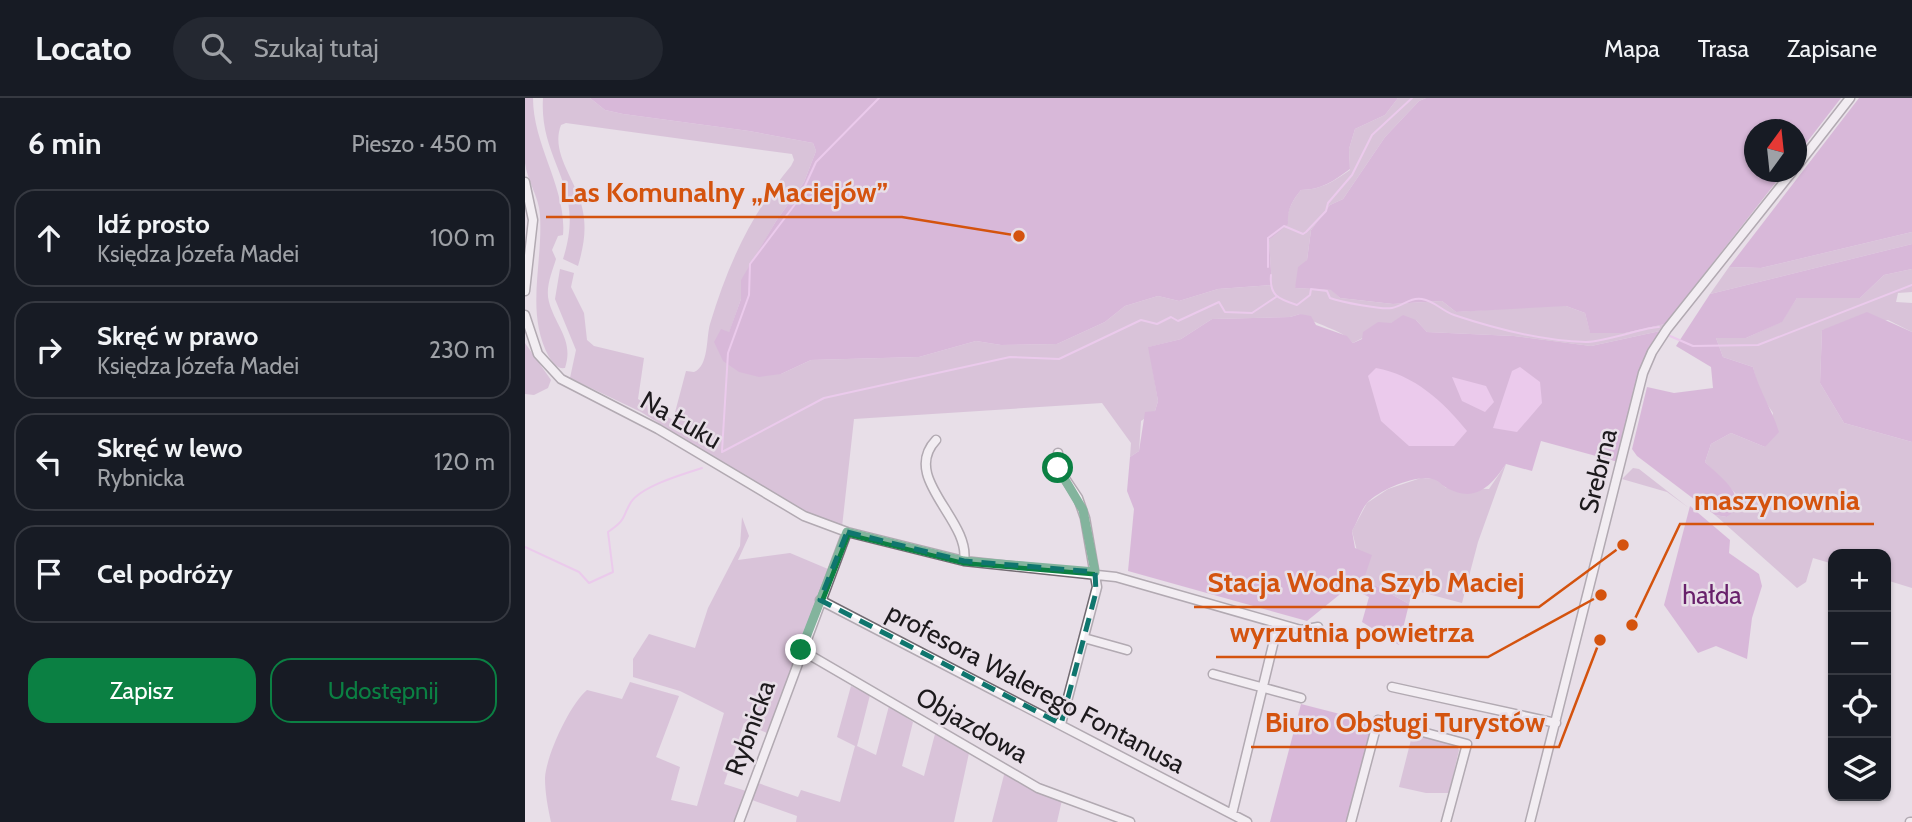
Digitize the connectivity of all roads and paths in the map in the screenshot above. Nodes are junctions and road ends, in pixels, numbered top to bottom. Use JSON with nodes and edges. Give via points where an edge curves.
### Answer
{"nodes":[{"id":1,"x":1850,"y":98,"type":"edge"},
{"id":2,"x":1807,"y":153,"type":"edge"},
{"id":3,"x":525,"y":182,"type":"edge"},
{"id":4,"x":1784,"y":182,"type":"edge"},
{"id":5,"x":525,"y":291,"type":"edge"},
{"id":6,"x":525,"y":316,"type":"edge"},
{"id":7,"x":936,"y":440,"type":"dead end"},
{"id":8,"x":1058,"y":453,"type":"dead end"},
{"id":9,"x":847,"y":532,"type":"junction"},
{"id":10,"x":964,"y":561,"type":"junction"},
{"id":11,"x":1095,"y":572,"type":"junction"},
{"id":12,"x":820,"y":600,"type":"junction"},
{"id":13,"x":1278,"y":624,"type":"junction"},
{"id":14,"x":1318,"y":627,"type":"dead end"},
{"id":15,"x":1084,"y":638,"type":"junction"},
{"id":16,"x":801,"y":650,"type":"junction"},
{"id":17,"x":1127,"y":650,"type":"dead end"},
{"id":18,"x":1213,"y":674,"type":"dead end"},
{"id":19,"x":1392,"y":687,"type":"dead end"},
{"id":20,"x":1263,"y":689,"type":"junction"},
{"id":21,"x":1301,"y":698,"type":"dead end"},
{"id":22,"x":1556,"y":723,"type":"junction"},
{"id":23,"x":1061,"y":724,"type":"junction"},
{"id":24,"x":1232,"y":814,"type":"junction"},
{"id":25,"x":739,"y":822,"type":"edge"},
{"id":26,"x":1130,"y":822,"type":"edge"},
{"id":27,"x":1247,"y":822,"type":"edge"},
{"id":28,"x":1351,"y":822,"type":"edge"},
{"id":29,"x":1446,"y":822,"type":"edge"},
{"id":30,"x":1530,"y":822,"type":"edge"}],
"edges":[{"from":1,"to":2,"type":"street"},
{"from":3,"to":5,"type":"street","via":[[533,220]]},
{"from":4,"to":22,"type":"street","name":"Srebrna","via":[[1652,352],[1643,373]]},
{"from":6,"to":9,"type":"street","name":"Na Łuku","via":[[538,354],[561,379],[658,429],[797,513]]},
{"from":7,"to":10,"type":"street","via":[[925,470],[964,544]]},
{"from":8,"to":11,"type":"street","via":[[1058,468],[1085,518]]},
{"from":9,"to":10,"type":"street","name":"Na Łuku"},
{"from":9,"to":12,"type":"street","name":"Rybnicka"},
{"from":10,"to":11,"type":"street","name":"Na Łuku"},
{"from":11,"to":13,"type":"street","name":"Na Łuku"},
{"from":11,"to":15,"type":"street","via":[[1097,592]]},
{"from":12,"to":16,"type":"street","name":"Rybnicka"},
{"from":12,"to":23,"type":"street","name":"profesora Walerego Fontanusa"},
{"from":13,"to":14,"type":"street","name":"Na Łuku","via":[[1301,630]]},
{"from":13,"to":20,"type":"street"},
{"from":15,"to":17,"type":"street"},
{"from":15,"to":23,"type":"street"},
{"from":16,"to":25,"type":"street","name":"Rybnicka"},
{"from":16,"to":26,"type":"street","name":"Objazdowa","via":[[1038,788]]},
{"from":18,"to":20,"type":"street"},
{"from":19,"to":22,"type":"street"},
{"from":20,"to":21,"type":"street"},
{"from":20,"to":24,"type":"street"},
{"from":22,"to":30,"type":"street","name":"Srebrna"},
{"from":23,"to":24,"type":"street","name":"profesora Walerego Fontanusa"},
{"from":24,"to":27,"type":"street","name":"profesora Walerego Fontanusa"},
{"from":28,"to":29,"type":"street","via":[[1378,720],[1467,744]]}]}
